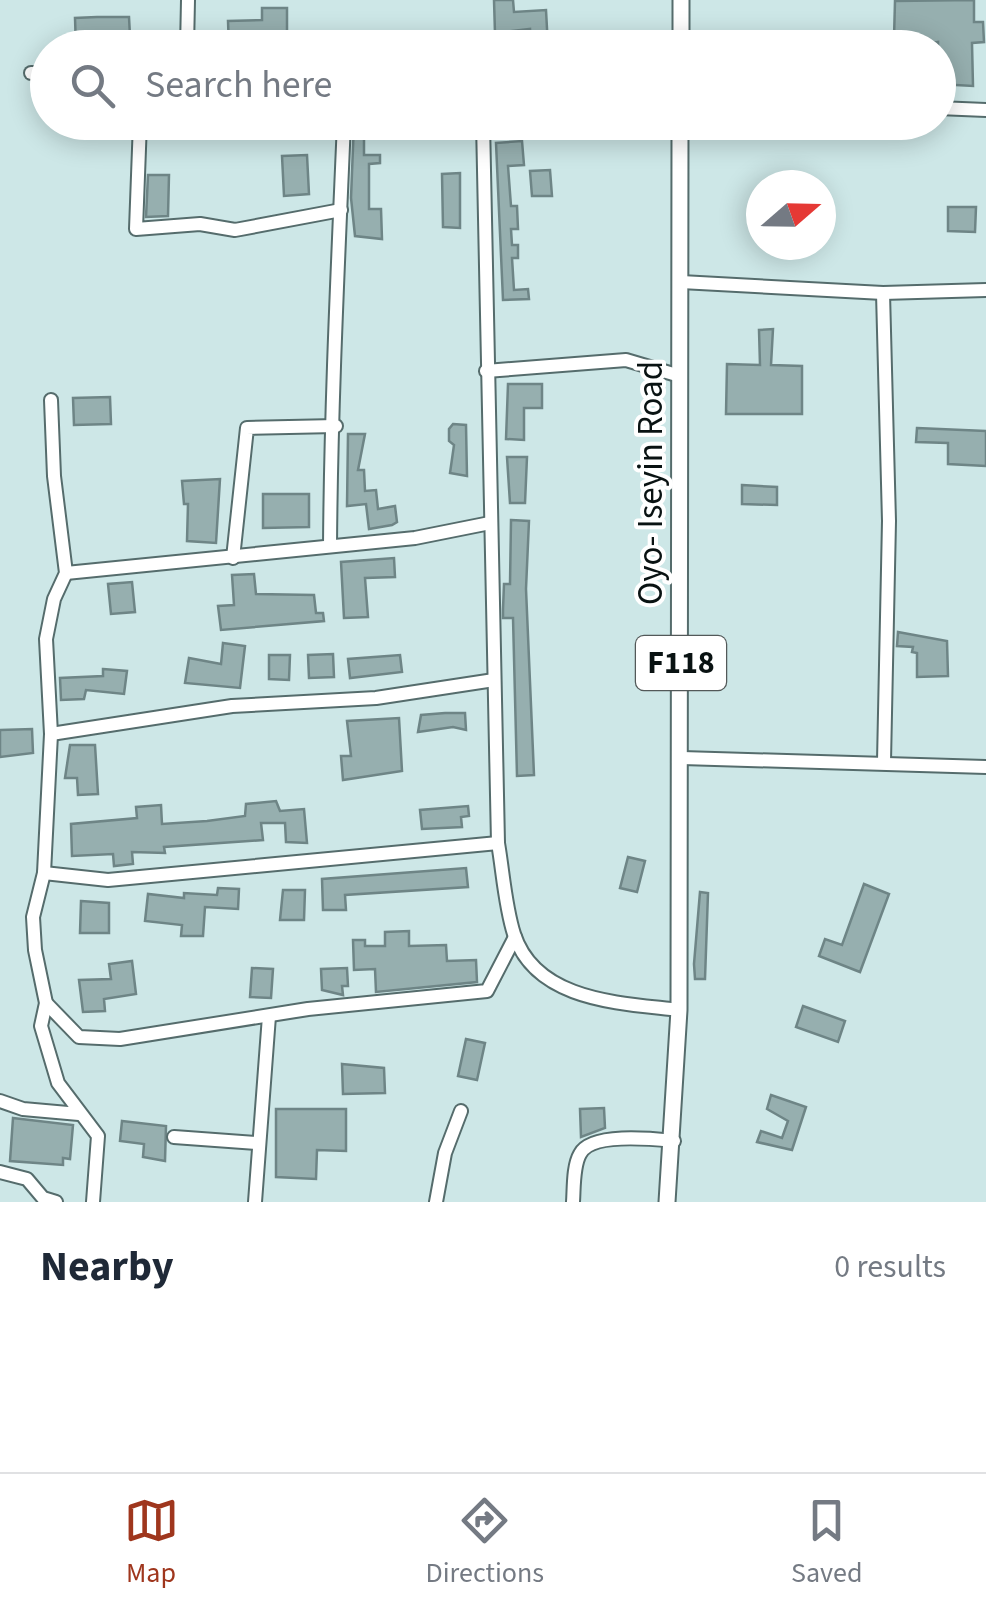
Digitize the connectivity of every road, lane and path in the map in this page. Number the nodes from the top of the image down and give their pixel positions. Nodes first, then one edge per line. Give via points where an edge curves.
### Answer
1 (188, 0) edge
2 (681, 0) edge
3 (187, 30) edge
4 (680, 30) edge
5 (956, 109) edge
6 (986, 110) edge
7 (139, 140) edge
8 (343, 140) edge
9 (482, 140) edge
10 (680, 140) edge
11 (340, 210) junction
12 (681, 282) junction
13 (986, 290) edge
14 (883, 293) junction
15 (486, 371) junction
16 (680, 376) junction
17 (51, 400) dead end
18 (336, 426) junction
19 (490, 523) junction
20 (330, 546) junction
21 (234, 558) junction
22 (66, 574) junction
23 (494, 680) junction
24 (51, 734) junction
25 (682, 758) junction
26 (884, 761) junction
27 (986, 768) edge
28 (498, 843) junction
29 (44, 873) junction
30 (515, 937) junction
31 (46, 1003) junction
32 (679, 1010) junction
33 (269, 1016) junction
34 (0, 1101) edge
35 (461, 1111) dead end
36 (79, 1114) junction
37 (174, 1137) dead end
38 (674, 1141) junction
39 (257, 1143) junction
40 (0, 1172) edge
41 (56, 1202) edge
42 (94, 1202) edge
43 (255, 1202) edge
44 (436, 1202) edge
45 (573, 1202) edge
46 (667, 1202) edge

1 - 3 street
2 - 4 main road
5 - 6 street
7 - 11 street via 136,229 200,224 235,230
8 - 11 street
9 - 15 street
10 - 12 main road, Oyo- Iseyin Road / F118
11 - 18 street
12 - 14 street
12 - 16 main road, Oyo- Iseyin Road / F118
13 - 14 street
14 - 26 street via 889,520
15 - 16 street via 626,360
15 - 19 street
16 - 25 main road, Oyo- Iseyin Road / F118
17 - 22 street
18 - 20 street
18 - 21 street via 247,428
19 - 20 street
19 - 23 street
20 - 21 street
21 - 22 street
22 - 24 street via 46,639
23 - 24 street via 376,698 232,706
23 - 28 street
24 - 29 street
25 - 26 street
25 - 32 main road, Oyo- Iseyin Road / F118
26 - 27 street
28 - 29 street via 108,880
28 - 30 street
29 - 31 street via 33,917
30 - 32 street via 538,969 580,996
30 - 33 street via 487,991
31 - 33 street via 79,1037 120,1039
31 - 36 street via 41,1026 58,1082
32 - 38 main road, Oyo- Iseyin Road / F118
33 - 39 street
34 - 36 street
35 - 44 street
36 - 42 street via 100,1145
37 - 39 street
38 - 45 street via 634,1138 585,1147
38 - 46 main road, Oyo- Iseyin Road / F118
39 - 43 street
40 - 41 street via 27,1179

